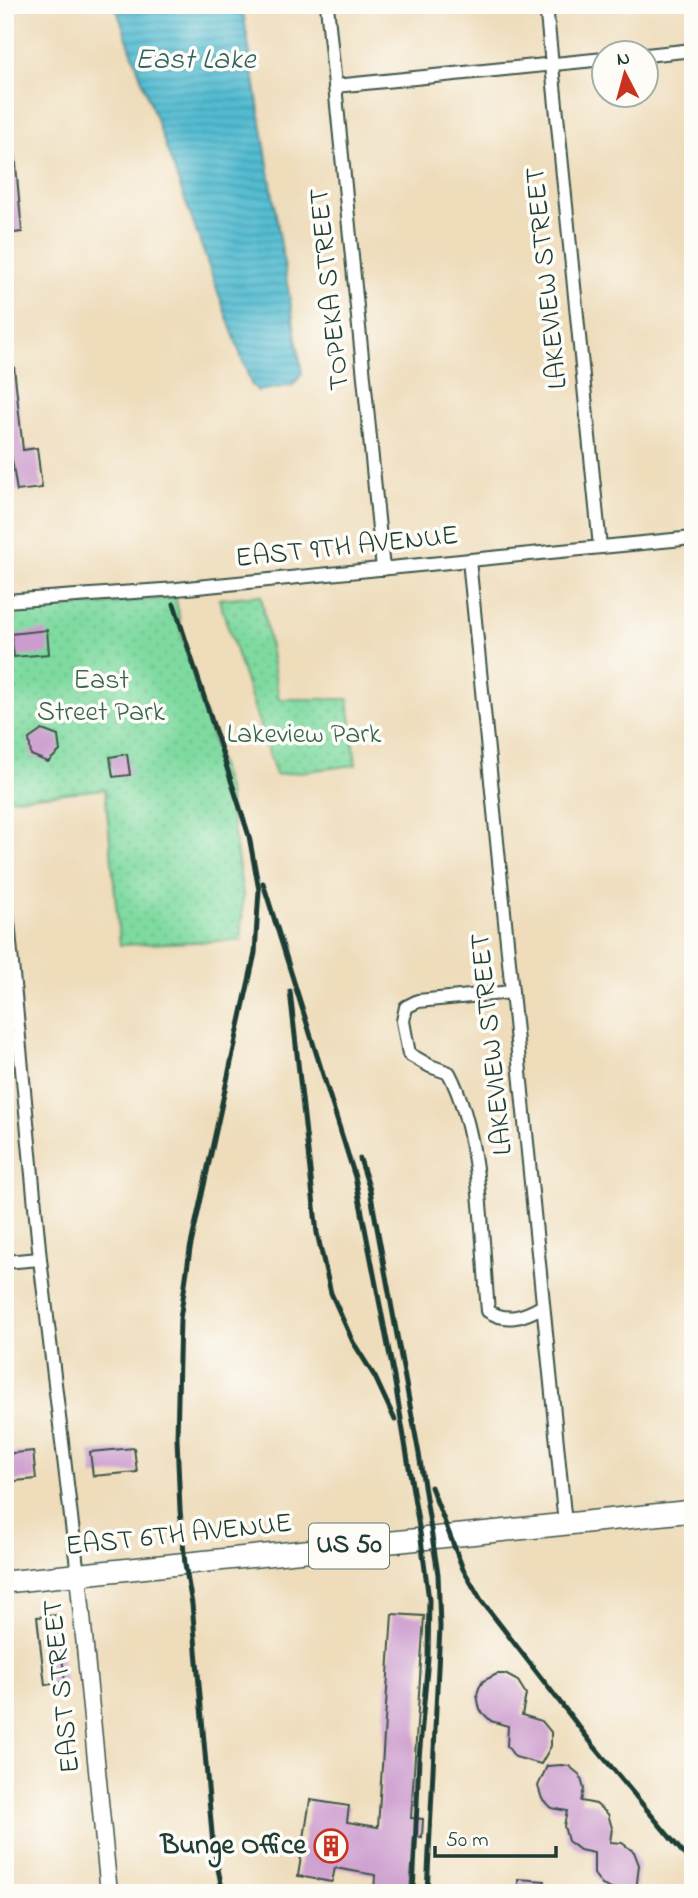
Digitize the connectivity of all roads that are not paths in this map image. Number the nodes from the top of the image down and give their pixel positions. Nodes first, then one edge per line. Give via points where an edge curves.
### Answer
1 (327, 5) edge
2 (546, 5) edge
3 (693, 50) edge
4 (660, 54) edge
5 (590, 60) edge
6 (552, 64) junction
7 (335, 86) junction
8 (693, 538) edge
9 (600, 547) junction
10 (469, 560) junction
11 (383, 569) junction
12 (5, 601) edge
13 (5, 890) edge
14 (8, 943) edge
15 (512, 992) junction
16 (40, 1259) junction
17 (5, 1262) edge
18 (543, 1306) junction
19 (693, 1511) edge
20 (565, 1524) junction
21 (78, 1575) junction
22 (5, 1582) edge
23 (109, 1893) edge

1 - 7 street, TOPEKA STREET
2 - 6 street, LAKEVIEW STREET
3 - 4 street
5 - 6 street
6 - 7 street
6 - 9 street, LAKEVIEW STREET
7 - 11 street, TOPEKA STREET
8 - 9 street, EAST 9TH AVENUE
9 - 10 street, EAST 9TH AVENUE
10 - 11 street, EAST 9TH AVENUE
10 - 15 street, LAKEVIEW STREET
11 - 12 street, EAST 9TH AVENUE
13 - 14 street, EAST STREET
14 - 16 street, EAST STREET
15 - 18 street, LAKEVIEW STREET
15 - 18 street via 418,1001 406,1007 403,1021 409,1054 449,1073 457,1088 474,1149 488,1311 500,1319 513,1318
16 - 17 street
16 - 21 street, EAST STREET
18 - 20 street, LAKEVIEW STREET
19 - 20 main road, EAST 6TH AVENUE / US 50
20 - 21 main road, EAST 6TH AVENUE / US 50
21 - 22 main road, EAST 6TH AVENUE / US 50
21 - 23 street, EAST STREET

